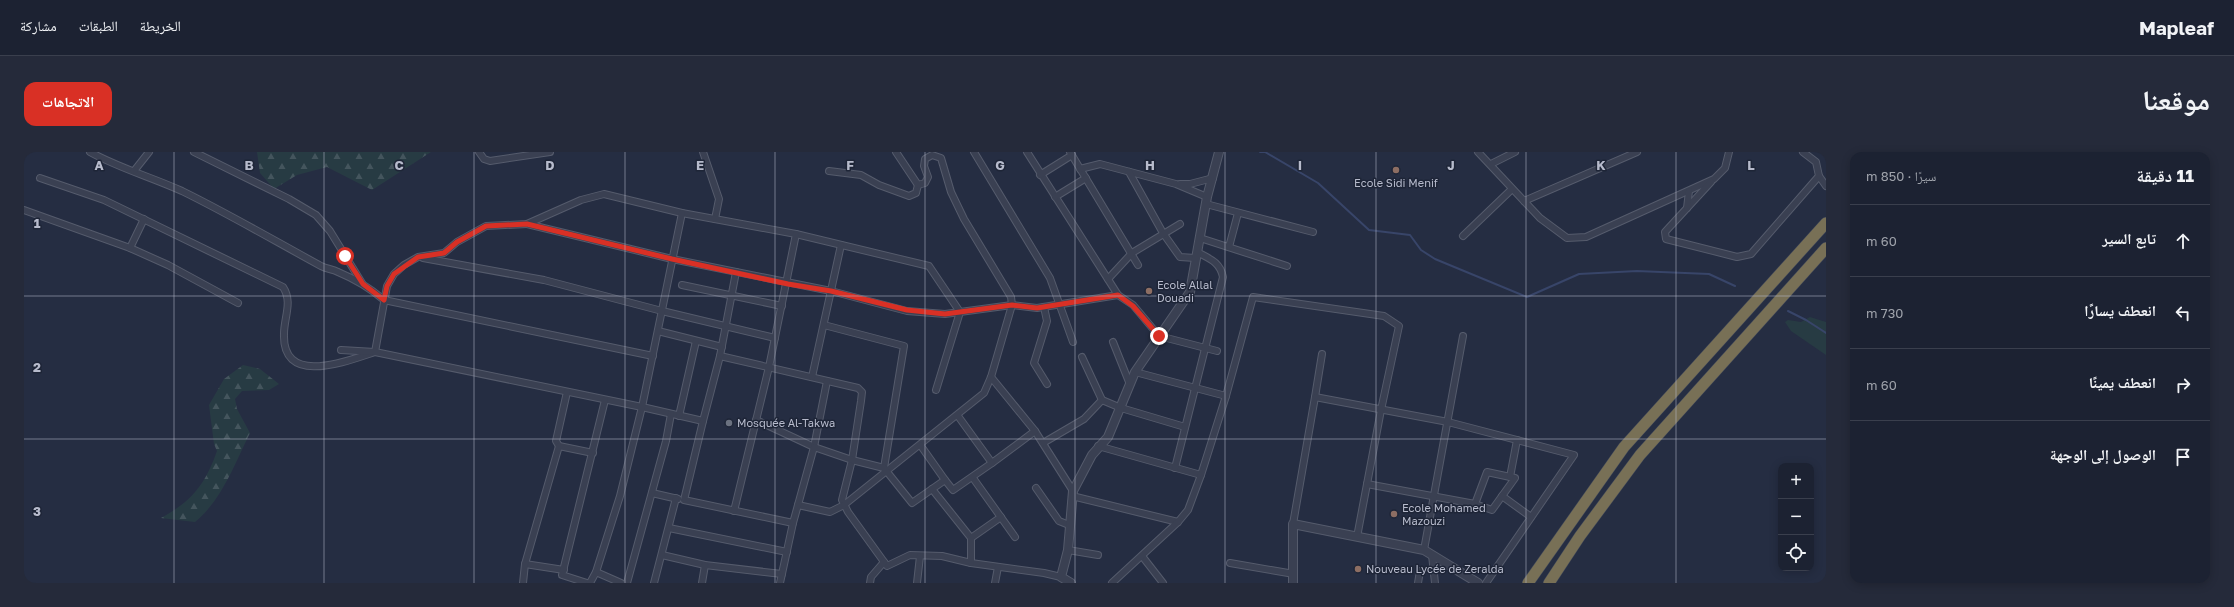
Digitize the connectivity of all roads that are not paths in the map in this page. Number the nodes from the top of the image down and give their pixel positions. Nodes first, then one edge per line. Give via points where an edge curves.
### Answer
1 (90, 152) edge
2 (149, 152) edge
3 (194, 152) edge
4 (479, 152) edge
5 (550, 152) edge
6 (703, 152) edge
7 (896, 152) edge
8 (974, 152) edge
9 (1027, 152) edge
10 (1219, 152) edge
11 (1478, 152) edge
12 (1515, 152) edge
13 (1637, 152) edge
14 (1729, 152) edge
15 (1803, 152) edge
16 (936, 154) edge
17 (1071, 154) edge
18 (1491, 164) junction
19 (1080, 169) junction
20 (134, 171) junction
21 (829, 171) dead end
22 (1129, 172) junction
23 (1040, 175) junction
24 (1819, 176) junction
25 (40, 178) dead end
26 (1086, 178) junction
27 (1213, 178) junction
28 (1714, 180) junction
29 (1176, 184) junction
30 (918, 185) junction
31 (1826, 186) edge
32 (1512, 189) junction
33 (1689, 191) junction
34 (1055, 197) junction
35 (1206, 200) junction
36 (1524, 201) junction
37 (1687, 208) junction
38 (24, 210) edge
39 (682, 212) junction
40 (1238, 212) junction
41 (144, 219) junction
42 (716, 219) junction
43 (1826, 223) edge
44 (527, 224) junction
45 (1180, 224) dead end
46 (1313, 232) dead end
47 (1163, 233) junction
48 (796, 234) junction
49 (1463, 236) dead end
50 (1200, 238) junction
51 (841, 245) junction
52 (1229, 247) junction
53 (130, 248) junction
54 (1826, 248) edge
55 (1132, 253) junction
56 (1196, 255) junction
57 (418, 257) junction
58 (672, 259) junction
59 (1138, 265) dead end
60 (1287, 266) dead end
61 (736, 272) junction
62 (1108, 279) junction
63 (363, 284) junction
64 (682, 284) dead end
65 (788, 284) junction
66 (831, 291) junction
67 (1118, 295) junction
68 (731, 297) junction
69 (384, 300) junction
70 (238, 303) dead end
71 (1012, 305) junction
72 (1061, 305) junction
73 (782, 306) junction
74 (1044, 307) junction
75 (662, 311) junction
76 (960, 312) junction
77 (824, 325) junction
78 (725, 327) junction
79 (658, 331) junction
80 (1159, 336) junction
81 (1463, 336) dead end
82 (775, 338) junction
83 (696, 341) junction
84 (1073, 342) dead end
85 (1113, 342) dead end
86 (722, 347) junction
87 (1205, 348) junction
88 (341, 350) dead end
89 (1217, 351) dead end
90 (375, 352) junction
91 (1322, 354) dead end
92 (653, 356) junction
93 (720, 356) junction
94 (1082, 357) dead end
95 (769, 367) junction
96 (1135, 372) junction
97 (812, 377) junction
98 (991, 378) junction
99 (827, 380) junction
100 (1129, 382) junction
101 (1047, 384) dead end
102 (1195, 389) junction
103 (936, 390) dead end
104 (566, 392) junction
105 (1226, 396) junction
106 (1315, 397) junction
107 (605, 400) junction
108 (1102, 400) junction
109 (642, 407) junction
110 (1121, 408) junction
111 (1381, 410) junction
112 (671, 414) junction
113 (679, 416) junction
114 (958, 416) junction
115 (756, 420) junction
116 (703, 421) junction
117 (1448, 422) junction
118 (1185, 427) junction
119 (1035, 431) junction
120 (1517, 440) junction
121 (1043, 443) junction
122 (558, 446) junction
123 (921, 446) junction
124 (1098, 446) junction
125 (814, 447) junction
126 (593, 453) junction
127 (852, 460) junction
128 (992, 463) junction
129 (1175, 468) junction
130 (886, 470) junction
131 (1201, 475) junction
132 (1510, 477) junction
133 (973, 478) junction
134 (945, 480) junction
135 (1367, 484) junction
136 (1036, 488) dead end
137 (932, 489) junction
138 (652, 493) junction
139 (1072, 494) junction
140 (1502, 496) junction
141 (1434, 497) junction
142 (676, 498) junction
143 (684, 500) junction
144 (1475, 504) junction
145 (798, 505) junction
146 (844, 505) junction
147 (734, 511) junction
148 (1001, 517) junction
149 (1531, 518) junction
150 (1178, 522) junction
151 (793, 523) junction
152 (1293, 524) junction
153 (1069, 525) junction
154 (669, 528) junction
155 (1015, 537) dead end
156 (1357, 537) junction
157 (971, 538) junction
158 (1068, 550) junction
159 (1424, 550) junction
160 (787, 552) junction
161 (662, 555) junction
162 (1098, 555) dead end
163 (1432, 555) junction
164 (920, 556) junction
165 (1142, 556) junction
166 (884, 562) junction
167 (971, 563) junction
168 (1230, 563) dead end
169 (525, 564) junction
170 (705, 565) junction
171 (998, 566) junction
172 (564, 570) junction
173 (1538, 570) junction
174 (1420, 571) dead end
175 (596, 572) junction
176 (782, 574) junction
177 (1061, 577) junction
178 (1293, 579) edge
179 (523, 583) edge
180 (587, 583) edge
181 (590, 583) edge
182 (621, 583) edge
183 (627, 583) edge
184 (654, 583) edge
185 (702, 583) edge
186 (780, 583) edge
187 (870, 583) edge
188 (917, 583) edge
189 (995, 583) edge
190 (1071, 583) edge
191 (1112, 583) edge
192 (1163, 583) edge
193 (1418, 583) edge
194 (1435, 583) edge
195 (1478, 583) edge
196 (1486, 583) edge
197 (1522, 583) edge
198 (1528, 583) edge
199 (1549, 583) edge

1 - 20 street
2 - 20 street
3 - 63 street via 316,215 330,231
4 - 5 street via 484,159 490,160
6 - 42 street via 719,198
7 - 30 street
8 - 72 street via 1050,278
9 - 23 street
10 - 27 street
11 - 18 street
12 - 18 street
13 - 36 street
14 - 28 street via 1725,168
15 - 24 street via 1816,162
16 - 30 street via 925,159 924,166 928,178 925,183
16 - 71 street via 942,161 950,192 1011,297
17 - 19 street
17 - 23 street
18 - 32 street
19 - 22 street via 1100,164
19 - 26 street
20 - 63 street via 182,191 324,267
21 - 30 street via 860,175 910,196 916,193
22 - 29 street
22 - 47 street
23 - 34 street
24 - 31 street
24 - 37 street via 1751,254 1737,257 1666,238 1665,232
25 - 41 street via 104,200
26 - 34 street
26 - 55 street
27 - 29 street via 1190,184
27 - 35 street
28 - 33 street
28 - 37 street
29 - 35 street
32 - 36 street
32 - 49 street
33 - 36 street via 1586,238 1567,238 1540,218
33 - 37 street
34 - 62 street
35 - 40 street
35 - 50 street
38 - 53 street
39 - 42 street
39 - 44 street via 604,194 581,200
39 - 58 street
40 - 46 street
40 - 52 street
41 - 53 street
41 - 90 street via 283,287 289,297 284,336 288,355 298,364 322,367
42 - 48 street
43 - 173 highway via 1624,447
44 - 57 street via 486,226 457,242 444,253
44 - 58 street
45 - 47 street
47 - 55 street
47 - 56 street via 1180,257
48 - 51 street
48 - 65 street
50 - 52 street
50 - 56 street
51 - 66 street
51 - 76 street via 929,266
52 - 60 street
53 - 70 street via 168,265
54 - 199 highway via 1640,455
55 - 59 street
55 - 62 street
56 - 80 street via 1190,292
56 - 87 street via 1216,262 1223,277
57 - 69 street via 394,274 387,286
57 - 75 street via 544,280
58 - 61 street
58 - 75 street
61 - 65 street
61 - 68 street
62 - 67 street
63 - 69 street
64 - 68 street
65 - 66 street
65 - 73 street
66 - 76 street via 907,310 945,314
66 - 77 street
67 - 72 street
67 - 80 street via 1133,306
68 - 73 street
68 - 78 street
69 - 90 street
69 - 92 street
71 - 74 street
71 - 76 street
71 - 98 street
72 - 74 street
72 - 84 street
73 - 82 street
74 - 101 street via 1047,321 1034,363
75 - 78 street
75 - 79 street
76 - 103 street
77 - 97 street
77 - 130 street via 904,346
78 - 82 street
78 - 86 street
79 - 83 street
79 - 92 street
80 - 87 street
80 - 96 street
81 - 117 street
82 - 95 street
83 - 86 street
83 - 113 street
85 - 100 street
86 - 93 street
87 - 89 street
87 - 102 street
88 - 90 street
90 - 104 street
91 - 106 street
92 - 109 street
93 - 95 street
93 - 116 street
94 - 108 street
95 - 97 street
95 - 115 street
96 - 100 street
96 - 102 street
97 - 99 street
98 - 114 street via 984,393
98 - 119 street
99 - 125 street
99 - 127 street via 858,388 862,392
100 - 110 street
102 - 105 street
102 - 118 street
104 - 107 street
104 - 122 street via 556,441
105 - 111 street via 1253,297 1384,316 1399,326
105 - 131 street
106 - 111 street
106 - 152 street
107 - 109 street
107 - 126 street
108 - 110 street
108 - 121 street via 1084,419
109 - 112 street
109 - 175 street via 620,496
110 - 118 street
110 - 124 street via 1108,437
111 - 117 street
111 - 135 street
112 - 113 street
112 - 138 street
113 - 116 street
114 - 123 street
114 - 128 street
115 - 125 street
115 - 147 street
116 - 143 street
117 - 120 street
117 - 141 street
118 - 129 street
119 - 121 street
119 - 128 street
120 - 132 street
120 - 149 street via 1574,455
121 - 139 street
122 - 126 street
122 - 169 street
123 - 130 street
123 - 134 street
124 - 129 street
124 - 139 street
125 - 127 street
125 - 145 street
126 - 172 street
127 - 130 street
127 - 146 street via 842,500
128 - 133 street
129 - 131 street
130 - 137 street via 912,503
130 - 146 street
131 - 150 street via 1188,510
132 - 140 street via 1515,478
132 - 144 street via 1487,472
133 - 134 street via 953,490
133 - 148 street
134 - 137 street
135 - 141 street
135 - 156 street
136 - 153 street via 1059,521
137 - 157 street
138 - 142 street
138 - 183 street
139 - 150 street
139 - 153 street
140 - 144 street via 1492,510
140 - 149 street
141 - 144 street
141 - 159 street
142 - 143 street
142 - 154 street
143 - 147 street
145 - 146 street via 830,512
145 - 151 street
146 - 166 street
147 - 151 street
148 - 155 street
148 - 157 street
149 - 196 street
150 - 165 street
151 - 160 street
152 - 156 street
152 - 178 street
153 - 158 street
154 - 160 street
154 - 161 street
156 - 159 street
157 - 167 street
158 - 162 street
158 - 177 street
159 - 163 street
160 - 176 street
161 - 170 street
161 - 184 street
163 - 194 street
163 - 195 street
164 - 166 street via 910,555 886,566
164 - 167 street via 942,556
164 - 188 street
165 - 191 street
165 - 192 street
166 - 187 street via 871,577
167 - 171 street
168 - 178 street
169 - 172 street
169 - 179 street
170 - 176 street
170 - 185 street
171 - 177 street
171 - 189 street
172 - 180 street via 562,575
173 - 197 highway
173 - 198 highway
174 - 193 street
175 - 181 street
175 - 182 street
176 - 186 street
177 - 190 street

